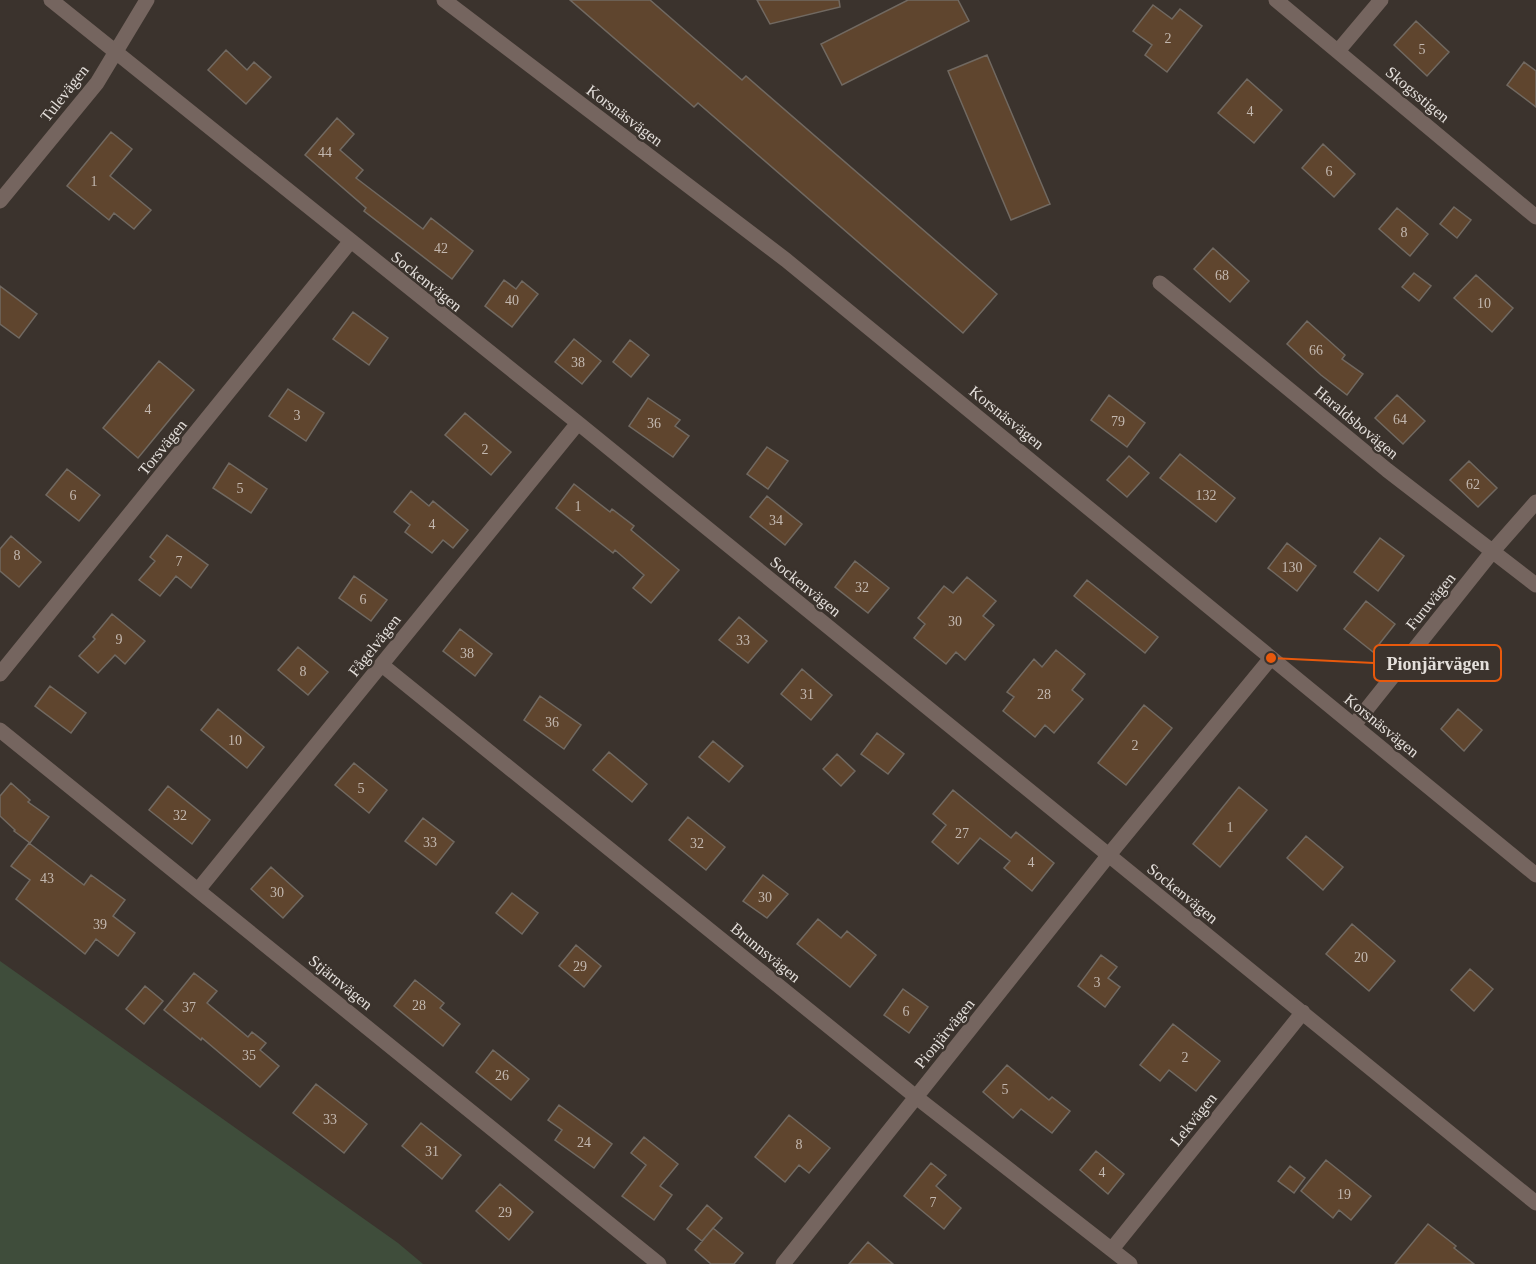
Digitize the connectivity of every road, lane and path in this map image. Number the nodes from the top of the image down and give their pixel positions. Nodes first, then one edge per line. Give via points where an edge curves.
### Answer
1 (51, 0) edge
2 (147, 0) edge
3 (444, 0) edge
4 (1276, 0) edge
5 (1381, 0) edge
6 (1338, 51) junction
7 (116, 53) junction
8 (0, 201) edge
9 (1536, 217) edge
10 (350, 242) junction
11 (1160, 283) dead end
12 (578, 423) junction
13 (1536, 502) edge
14 (1492, 552) junction
15 (1536, 585) edge
16 (1271, 658) junction
17 (382, 665) junction
18 (0, 674) edge
19 (1354, 725) junction
20 (0, 729) edge
21 (1108, 856) junction
22 (1536, 875) edge
23 (198, 890) junction
24 (1303, 1012) junction
25 (916, 1097) junction
26 (1536, 1203) edge
27 (1112, 1249) junction
28 (658, 1264) edge
29 (783, 1264) edge
30 (1130, 1264) edge

1 - 7 street, Sockenvägen
2 - 7 street, Tulevägen
3 - 16 street, Korsnäsvägen via 786,260
4 - 6 street, Skogsstigen
5 - 6 street
6 - 9 street, Skogsstigen
7 - 8 street, Tulevägen via 97,83
7 - 10 street, Sockenvägen
10 - 12 street, Sockenvägen
10 - 18 street, Torsvägen
11 - 14 street, Haraldsbovägen
12 - 17 street, Fågelvägen
12 - 21 street, Sockenvägen
13 - 14 street, Furuvägen
14 - 15 street, Haraldsbovägen
14 - 19 street, Furuvägen
16 - 19 street, Korsnäsvägen
16 - 21 street, Pionjärvägen
17 - 23 street, Fågelvägen
17 - 25 street, Brunnsvägen
19 - 22 street, Korsnäsvägen
20 - 23 street, Stjärnvägen
21 - 24 street, Sockenvägen
21 - 25 street, Pionjärvägen
23 - 28 street, Stjärnvägen
24 - 26 street, Sockenvägen
24 - 27 street, Lekvägen
25 - 27 street, Brunnsvägen
25 - 29 street, Pionjärvägen
27 - 30 street, Brunnsvägen

